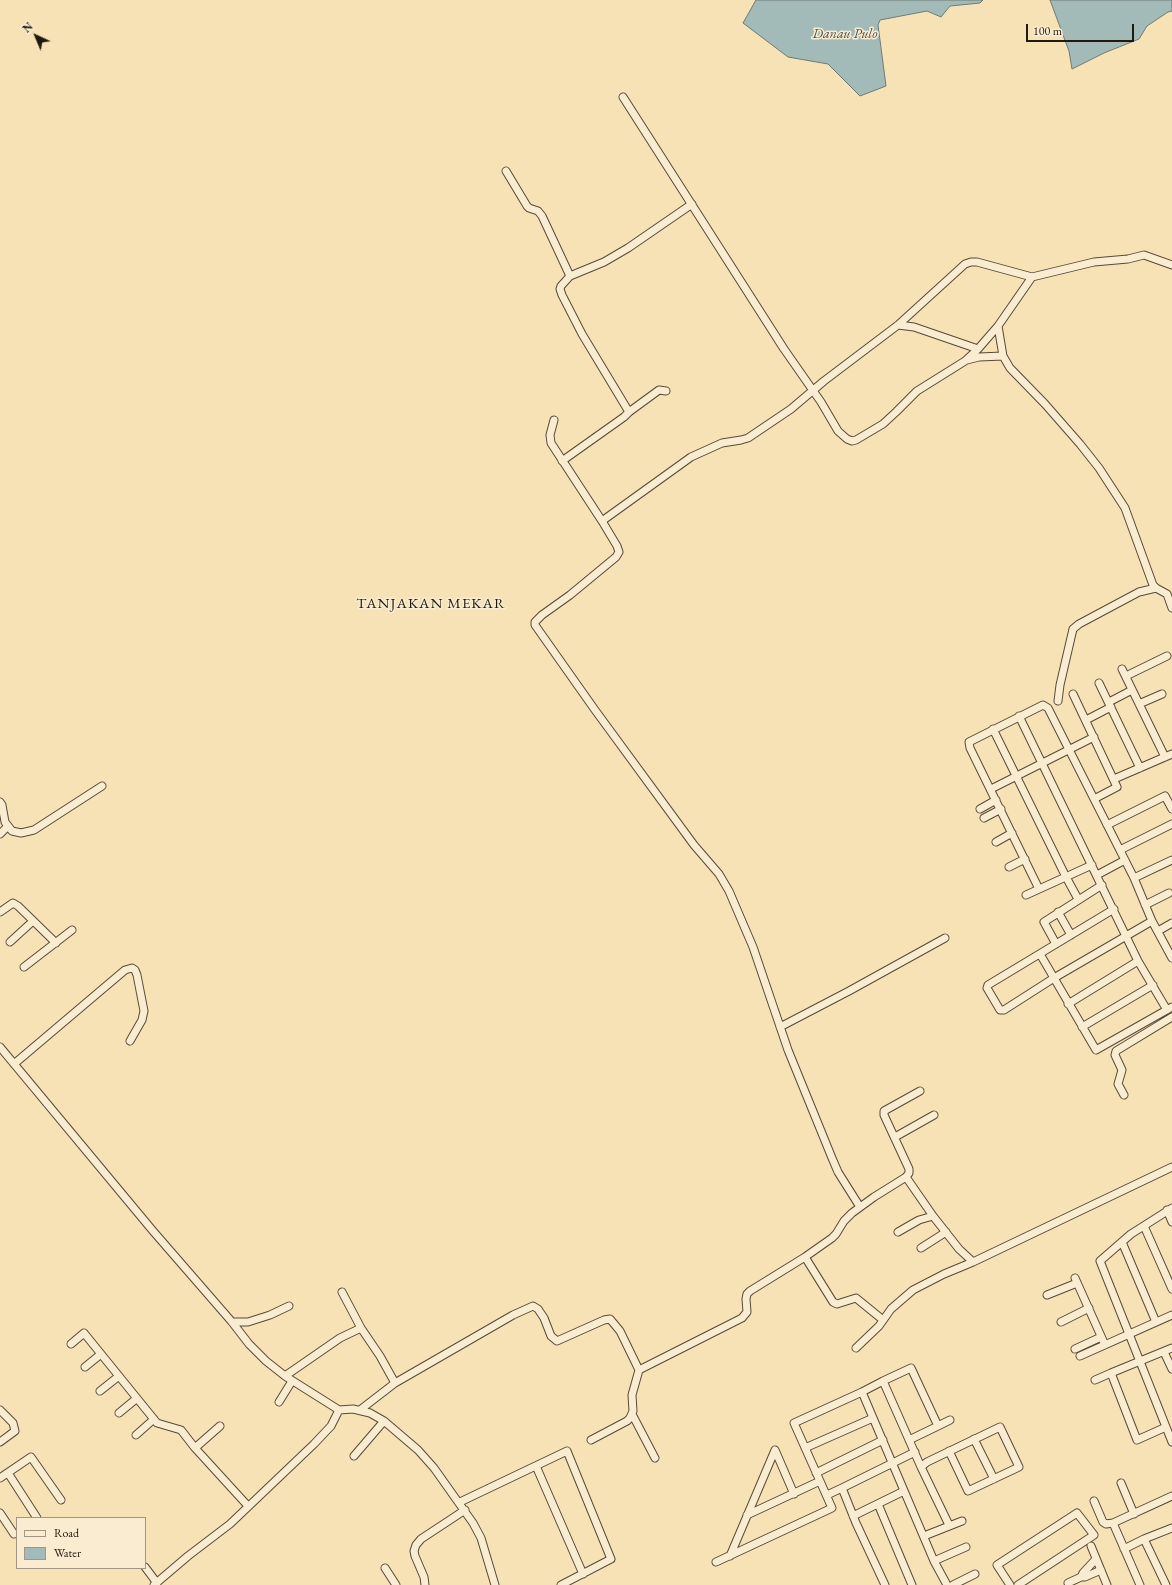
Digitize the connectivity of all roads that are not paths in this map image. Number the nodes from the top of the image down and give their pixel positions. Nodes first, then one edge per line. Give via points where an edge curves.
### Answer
1 (622, 97) dead end
2 (506, 171) dead end
3 (692, 204) junction
4 (1172, 265) edge
5 (570, 276) junction
6 (1032, 278) junction
7 (898, 325) junction
8 (998, 326) junction
9 (978, 349) junction
10 (1003, 356) junction
11 (965, 361) junction
12 (813, 390) junction
13 (666, 391) dead end
14 (629, 412) junction
15 (554, 420) dead end
16 (562, 461) junction
17 (602, 521) junction
18 (1156, 588) junction
19 (1172, 608) edge
20 (1167, 656) dead end
21 (1122, 668) dead end
22 (1126, 676) junction
23 (1099, 683) dead end
24 (1132, 690) junction
25 (1073, 694) dead end
26 (1162, 694) dead end
27 (1058, 702) dead end
28 (1110, 704) junction
29 (1139, 704) junction
30 (1019, 716) junction
31 (1086, 720) junction
32 (993, 729) junction
33 (1094, 737) junction
34 (1068, 750) junction
35 (1169, 756) edge
36 (1042, 763) junction
37 (1140, 768) junction
38 (1016, 776) junction
39 (1114, 779) junction
40 (102, 786) dead end
41 (991, 789) junction
42 (1094, 799) junction
43 (996, 800) junction
44 (0, 802) edge
45 (980, 809) dead end
46 (1000, 809) junction
47 (1172, 810) edge
48 (984, 818) dead end
49 (1172, 824) edge
50 (1107, 825) junction
51 (8, 826) junction
52 (1012, 833) junction
53 (0, 834) edge
54 (996, 842) dead end
55 (1120, 850) junction
56 (1025, 859) junction
57 (1125, 860) junction
58 (1172, 860) edge
59 (1092, 865) junction
60 (1009, 867) dead end
61 (1097, 875) junction
62 (1066, 877) junction
63 (1134, 878) junction
64 (1102, 885) junction
65 (1039, 889) junction
66 (1169, 893) dead end
67 (1026, 896) dead end
68 (1078, 899) junction
69 (1146, 905) junction
70 (1114, 909) junction
71 (0, 912) edge
72 (1058, 912) junction
73 (33, 921) junction
74 (1152, 921) junction
75 (1172, 923) edge
76 (72, 930) dead end
77 (1158, 931) junction
78 (1072, 935) junction
79 (1126, 936) junction
80 (945, 938) dead end
81 (10, 942) dead end
82 (56, 943) junction
83 (1056, 944) junction
84 (1040, 954) junction
85 (1172, 958) edge
86 (1138, 961) junction
87 (24, 966) dead end
88 (1054, 978) junction
89 (1153, 985) junction
90 (1068, 1004) junction
91 (1170, 1008) edge
92 (1172, 1017) edge
93 (780, 1027) junction
94 (1082, 1027) junction
95 (130, 1041) dead end
96 (0, 1048) edge
97 (14, 1064) junction
98 (920, 1091) dead end
99 (1124, 1095) dead end
100 (934, 1115) dead end
101 (895, 1137) junction
102 (1172, 1167) edge
103 (906, 1177) junction
104 (860, 1207) junction
105 (1169, 1209) edge
106 (933, 1216) junction
107 (1172, 1222) edge
108 (1144, 1226) junction
109 (898, 1232) dead end
110 (946, 1232) junction
111 (1122, 1242) junction
112 (921, 1248) dead end
113 (805, 1257) junction
114 (973, 1262) junction
115 (1172, 1289) edge
116 (342, 1292) dead end
117 (1047, 1295) dead end
118 (289, 1306) dead end
119 (1089, 1308) junction
120 (1172, 1315) edge
121 (883, 1320) junction
122 (232, 1322) junction
123 (1061, 1322) dead end
124 (1156, 1322) junction
125 (361, 1328) junction
126 (1130, 1334) junction
127 (1101, 1337) junction
128 (70, 1344) dead end
129 (1105, 1345) junction
130 (856, 1348) dead end
131 (1172, 1348) edge
132 (1075, 1349) dead end
133 (1164, 1352) junction
134 (101, 1354) junction
135 (1080, 1356) dead end
136 (1140, 1360) junction
137 (85, 1367) dead end
138 (1172, 1369) edge
139 (639, 1370) junction
140 (1111, 1373) junction
141 (118, 1376) junction
142 (284, 1376) junction
143 (1095, 1380) dead end
144 (292, 1381) junction
145 (883, 1381) junction
146 (395, 1383) junction
147 (100, 1391) dead end
148 (862, 1392) junction
149 (136, 1398) junction
150 (279, 1402) dead end
151 (0, 1410) edge
152 (340, 1410) junction
153 (360, 1410) junction
154 (119, 1413) dead end
155 (632, 1414) junction
156 (873, 1418) junction
157 (154, 1419) junction
158 (950, 1420) dead end
159 (384, 1421) junction
160 (220, 1426) dead end
161 (938, 1426) junction
162 (1166, 1427) junction
163 (136, 1435) dead end
164 (974, 1439) junction
165 (591, 1440) dead end
166 (883, 1440) junction
167 (909, 1440) junction
168 (0, 1442) edge
169 (1172, 1442) edge
170 (195, 1448) junction
171 (804, 1448) junction
172 (949, 1451) junction
173 (915, 1452) junction
174 (354, 1456) dead end
175 (655, 1458) dead end
176 (893, 1463) junction
177 (536, 1466) junction
178 (921, 1467) junction
179 (8, 1473) junction
180 (816, 1473) junction
181 (0, 1478) edge
182 (994, 1479) junction
183 (820, 1481) junction
184 (1121, 1483) dead end
185 (842, 1488) junction
186 (904, 1491) junction
187 (794, 1494) junction
188 (827, 1495) junction
189 (1172, 1496) edge
190 (61, 1500) dead end
191 (460, 1502) junction
192 (1094, 1502) dead end
193 (878, 1504) junction
194 (248, 1506) junction
195 (465, 1510) junction
196 (0, 1513) edge
197 (1134, 1514) junction
198 (747, 1515) junction
199 (853, 1516) junction
200 (36, 1517) edge
201 (962, 1521) dead end
202 (1113, 1523) junction
203 (949, 1525) junction
204 (1172, 1528) edge
205 (14, 1534) dead end
206 (924, 1536) junction
207 (1144, 1538) junction
208 (1091, 1546) dead end
209 (966, 1547) dead end
210 (1124, 1549) junction
211 (730, 1556) junction
212 (1096, 1559) junction
213 (934, 1561) junction
214 (716, 1562) dead end
215 (385, 1568) dead end
216 (146, 1569) edge
217 (1101, 1570) junction
218 (583, 1574) junction
219 (976, 1574) dead end
220 (1081, 1577) junction
221 (1030, 1582) edge
222 (156, 1584) edge
223 (1068, 1584) dead end
224 (396, 1585) edge
225 (425, 1585) edge
226 (495, 1585) edge
227 (561, 1585) edge
228 (885, 1585) edge
229 (912, 1585) edge
230 (947, 1585) edge
231 (953, 1585) edge
232 (1010, 1585) edge
233 (1018, 1585) edge
234 (1108, 1585) edge
235 (1140, 1585) edge
236 (1166, 1585) edge

1 - 3 street
2 - 5 street via 527,206 540,214
3 - 5 street via 628,248 604,262
3 - 12 street
4 - 6 street via 1144,255 1094,262
5 - 14 street via 561,286 562,295 582,334
6 - 7 street via 971,262 965,264
6 - 8 street
7 - 9 street via 914,327
7 - 12 street
8 - 9 street
8 - 10 street
9 - 11 street
10 - 11 street via 979,357
10 - 18 street via 1010,368 1080,444 1126,508
11 - 12 street via 917,391 883,424 852,441 838,431
12 - 17 street via 792,409 748,438 722,442 691,458
13 - 14 street via 659,390
14 - 16 street
15 - 16 street via 550,435 551,443
16 - 17 street
17 - 93 street via 617,546 618,554 570,595 542,614 535,625 694,845 719,874 753,947
18 - 19 street via 1167,594
18 - 27 street via 1139,592 1073,629
20 - 22 street
21 - 22 street
22 - 24 street
23 - 28 street
24 - 28 street
24 - 29 street
25 - 31 street
26 - 29 street
28 - 31 street
28 - 37 street
29 - 35 street
30 - 32 street
30 - 34 street via 1043,705 1047,706
30 - 36 street
31 - 33 street
32 - 38 street
32 - 41 street via 969,745
33 - 34 street
33 - 39 street
34 - 36 street
34 - 42 street
35 - 37 street
36 - 38 street
36 - 59 street
37 - 39 street
38 - 41 street
38 - 62 street
39 - 42 street via 1117,787
40 - 51 street via 34,830 12,831
41 - 43 street
42 - 50 street
43 - 45 street
43 - 46 street
44 - 51 street
46 - 48 street
46 - 52 street
47 - 50 street via 1165,796
49 - 55 street
50 - 55 street
51 - 53 street
52 - 54 street
52 - 56 street
55 - 57 street
56 - 60 street
56 - 65 street
57 - 61 street
57 - 63 street
58 - 63 street
59 - 61 street
59 - 62 street
61 - 64 street
62 - 65 street
62 - 68 street
63 - 69 street
64 - 68 street
64 - 70 street
65 - 67 street
66 - 69 street
68 - 72 street
69 - 74 street
70 - 78 street
70 - 79 street
71 - 73 street via 13,903
72 - 78 street
72 - 83 street via 1044,922
73 - 81 street
73 - 82 street
74 - 77 street
74 - 79 street
75 - 77 street
76 - 82 street
77 - 85 street
78 - 83 street
79 - 86 street
79 - 88 street
80 - 93 street
82 - 87 street
83 - 84 street
84 - 88 street
84 - 88 street via 989,984 987,988 1001,1011
86 - 89 street
86 - 90 street
88 - 90 street
89 - 91 street
89 - 94 street
90 - 94 street
91 - 94 street via 1096,1050
92 - 99 street via 1116,1051 1115,1055 1122,1070 1118,1084
93 - 104 street via 838,1172
95 - 97 street via 144,1011 137,975 132,968 120,974
96 - 97 street
97 - 122 street
98 - 101 street via 884,1111
100 - 101 street
101 - 103 street via 909,1169
102 - 114 street
103 - 104 street
103 - 106 street
104 - 113 street via 844,1221 832,1238
105 - 107 street
105 - 108 street
106 - 109 street via 919,1220
106 - 110 street
108 - 111 street
108 - 115 street
110 - 112 street
110 - 114 street
111 - 124 street
111 - 126 street via 1102,1258 1100,1264
113 - 121 street via 833,1302 837,1304 856,1298
113 - 139 street via 750,1291 746,1299 747,1312 742,1318
114 - 121 street via 913,1290 891,1309
116 - 125 street
117 - 119 street via 1076,1280
118 - 122 street via 248,1322
119 - 123 street
119 - 127 street
120 - 124 street
121 - 130 street
122 - 142 street via 249,1344
124 - 126 street
125 - 142 street via 340,1338
125 - 146 street
126 - 129 street
126 - 136 street
127 - 129 street
127 - 132 street
128 - 134 street via 84,1333
129 - 135 street
131 - 133 street
133 - 136 street
133 - 138 street
134 - 137 street
134 - 141 street
136 - 140 street
136 - 162 street
139 - 146 street via 620,1331 610,1319 557,1341 551,1336 538,1309 533,1306
139 - 155 street via 632,1395
140 - 143 street
140 - 162 street via 1138,1440
141 - 147 street
141 - 149 street
142 - 144 street
144 - 150 street
144 - 152 street
145 - 148 street
145 - 161 street via 911,1368
145 - 167 street
146 - 153 street
148 - 156 street
148 - 171 street via 794,1423
149 - 154 street
149 - 157 street
151 - 168 street via 13,1423 15,1431
152 - 153 street
152 - 194 street via 331,1426 314,1444
153 - 159 street
155 - 165 street via 627,1421
155 - 175 street
156 - 166 street
156 - 171 street
157 - 163 street
157 - 170 street via 157,1423 181,1430
158 - 161 street
159 - 174 street
159 - 191 street via 418,1450
160 - 170 street
161 - 167 street
162 - 169 street
164 - 172 street
164 - 182 street
164 - 182 street via 1000,1427 1019,1467
166 - 176 street
166 - 180 street
167 - 173 street
170 - 194 street
171 - 180 street
172 - 178 street
172 - 182 street via 968,1492
173 - 176 street
173 - 178 street
176 - 185 street
176 - 186 street
177 - 191 street
177 - 218 street
177 - 218 street via 567,1451 611,1559
178 - 203 street
179 - 181 street
179 - 190 street via 31,1457
179 - 200 street
180 - 183 street
183 - 187 street
183 - 188 street
184 - 197 street
185 - 188 street
185 - 199 street
186 - 193 street
186 - 206 street
187 - 198 street
187 - 198 street via 775,1450
188 - 211 street via 832,1508
189 - 197 street
191 - 195 street
192 - 202 street via 1103,1522
193 - 199 street
193 - 229 street
194 - 222 street via 226,1528
195 - 225 street via 416,1544 415,1556
195 - 226 street via 481,1538
196 - 205 street
197 - 202 street
198 - 211 street
199 - 228 street
201 - 203 street
202 - 210 street
203 - 206 street
204 - 207 street
206 - 213 street
207 - 210 street
207 - 236 street
208 - 212 street
209 - 213 street
210 - 235 street
211 - 214 street
212 - 217 street
212 - 220 street
213 - 230 street
215 - 224 street
216 - 222 street
217 - 220 street via 1085,1578
217 - 234 street
218 - 227 street
219 - 231 street
220 - 223 street
221 - 232 street via 1094,1535 1077,1513 997,1565
221 - 233 street

